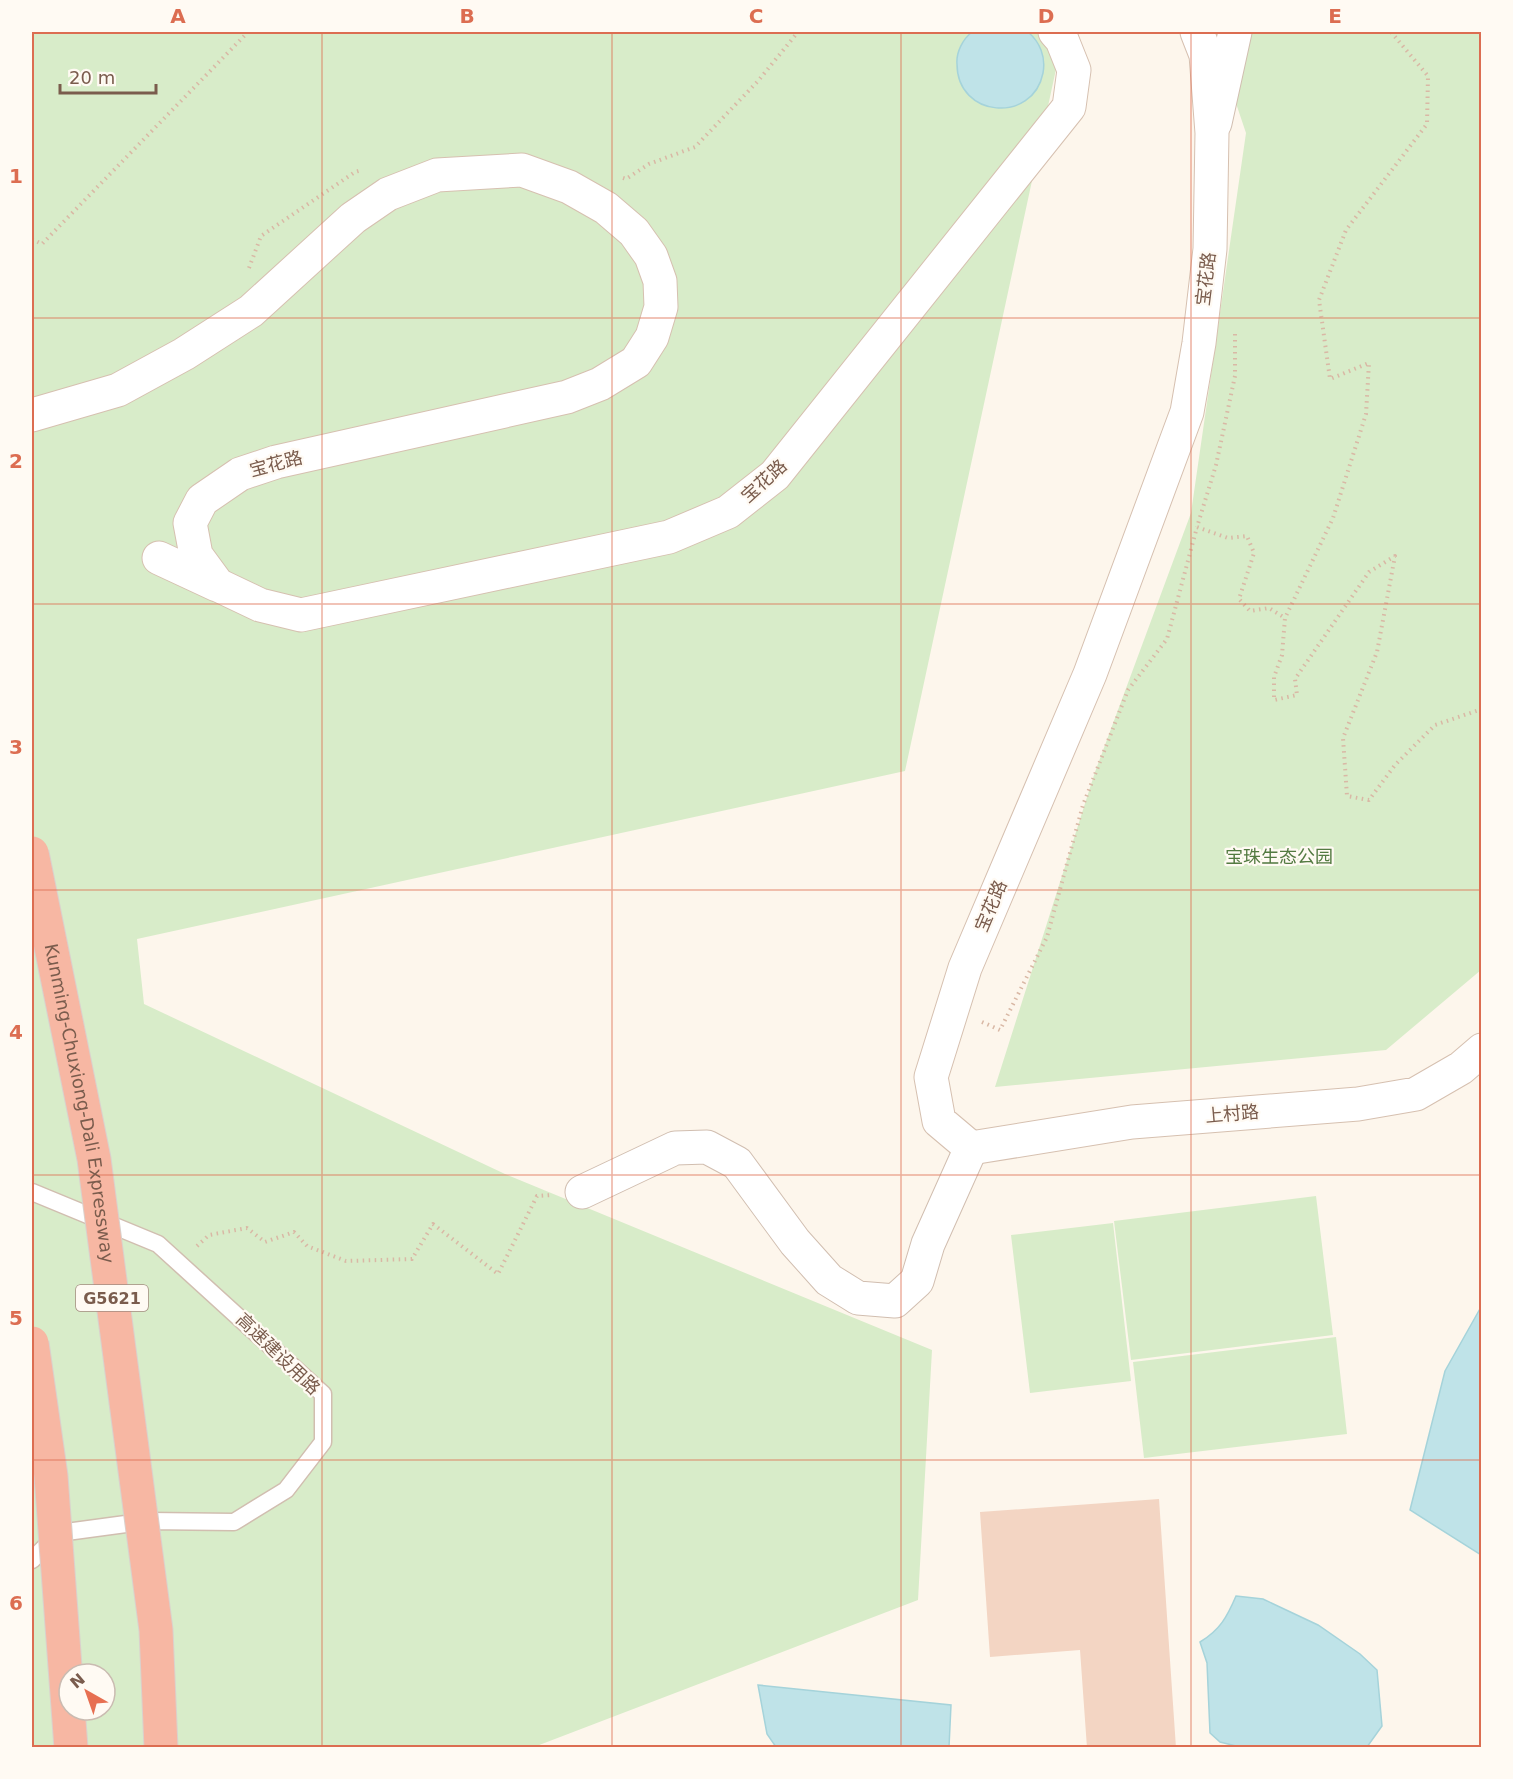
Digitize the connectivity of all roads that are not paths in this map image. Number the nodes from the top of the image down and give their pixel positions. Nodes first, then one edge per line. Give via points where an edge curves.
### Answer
1 (1055, 32) edge
2 (1197, 32) edge
3 (1235, 32) edge
4 (1212, 133) junction
5 (32, 415) edge
6 (159, 558) dead end
7 (218, 585) junction
8 (32, 853) edge
9 (1482, 1050) edge
10 (970, 1148) junction
11 (32, 1192) edge
12 (582, 1192) dead end
13 (32, 1343) edge
14 (32, 1560) edge
15 (71, 1748) edge
16 (161, 1748) edge

1 - 7 main road, 宝花路 via 1074,70 1069,107 775,475 728,512 669,537 301,615 260,605
2 - 4 main road, 宝花路 via 1206,55
3 - 4 main road
4 - 10 main road, 宝花路 via 1210,249 1187,412 1090,674 965,968 931,1077 939,1121
5 - 7 main road, 宝花路 via 117,390 184,354 251,311 353,218 388,194 437,175 522,170 569,187 606,208 634,232 651,256 660,281 662,307 652,337 636,362 600,384 567,397 276,462 240,474 202,500 190,523 196,555
6 - 7 main road
8 - 16 highway, Kunming-Chuxiong-Dali Expressway / G5621, bridge via 94,1159 156,1630
9 - 10 main road, 上村路 via 1461,1068 1416,1094 1358,1104 1132,1122
10 - 12 main road via 928,1244 917,1281 895,1301 858,1298 829,1280 795,1242 737,1163 707,1147 675,1148
11 - 14 lane, 高速建设用路 via 158,1244 323,1394 323,1442 286,1490 234,1522 148,1521 59,1533
13 - 15 highway, bridge via 51,1476

